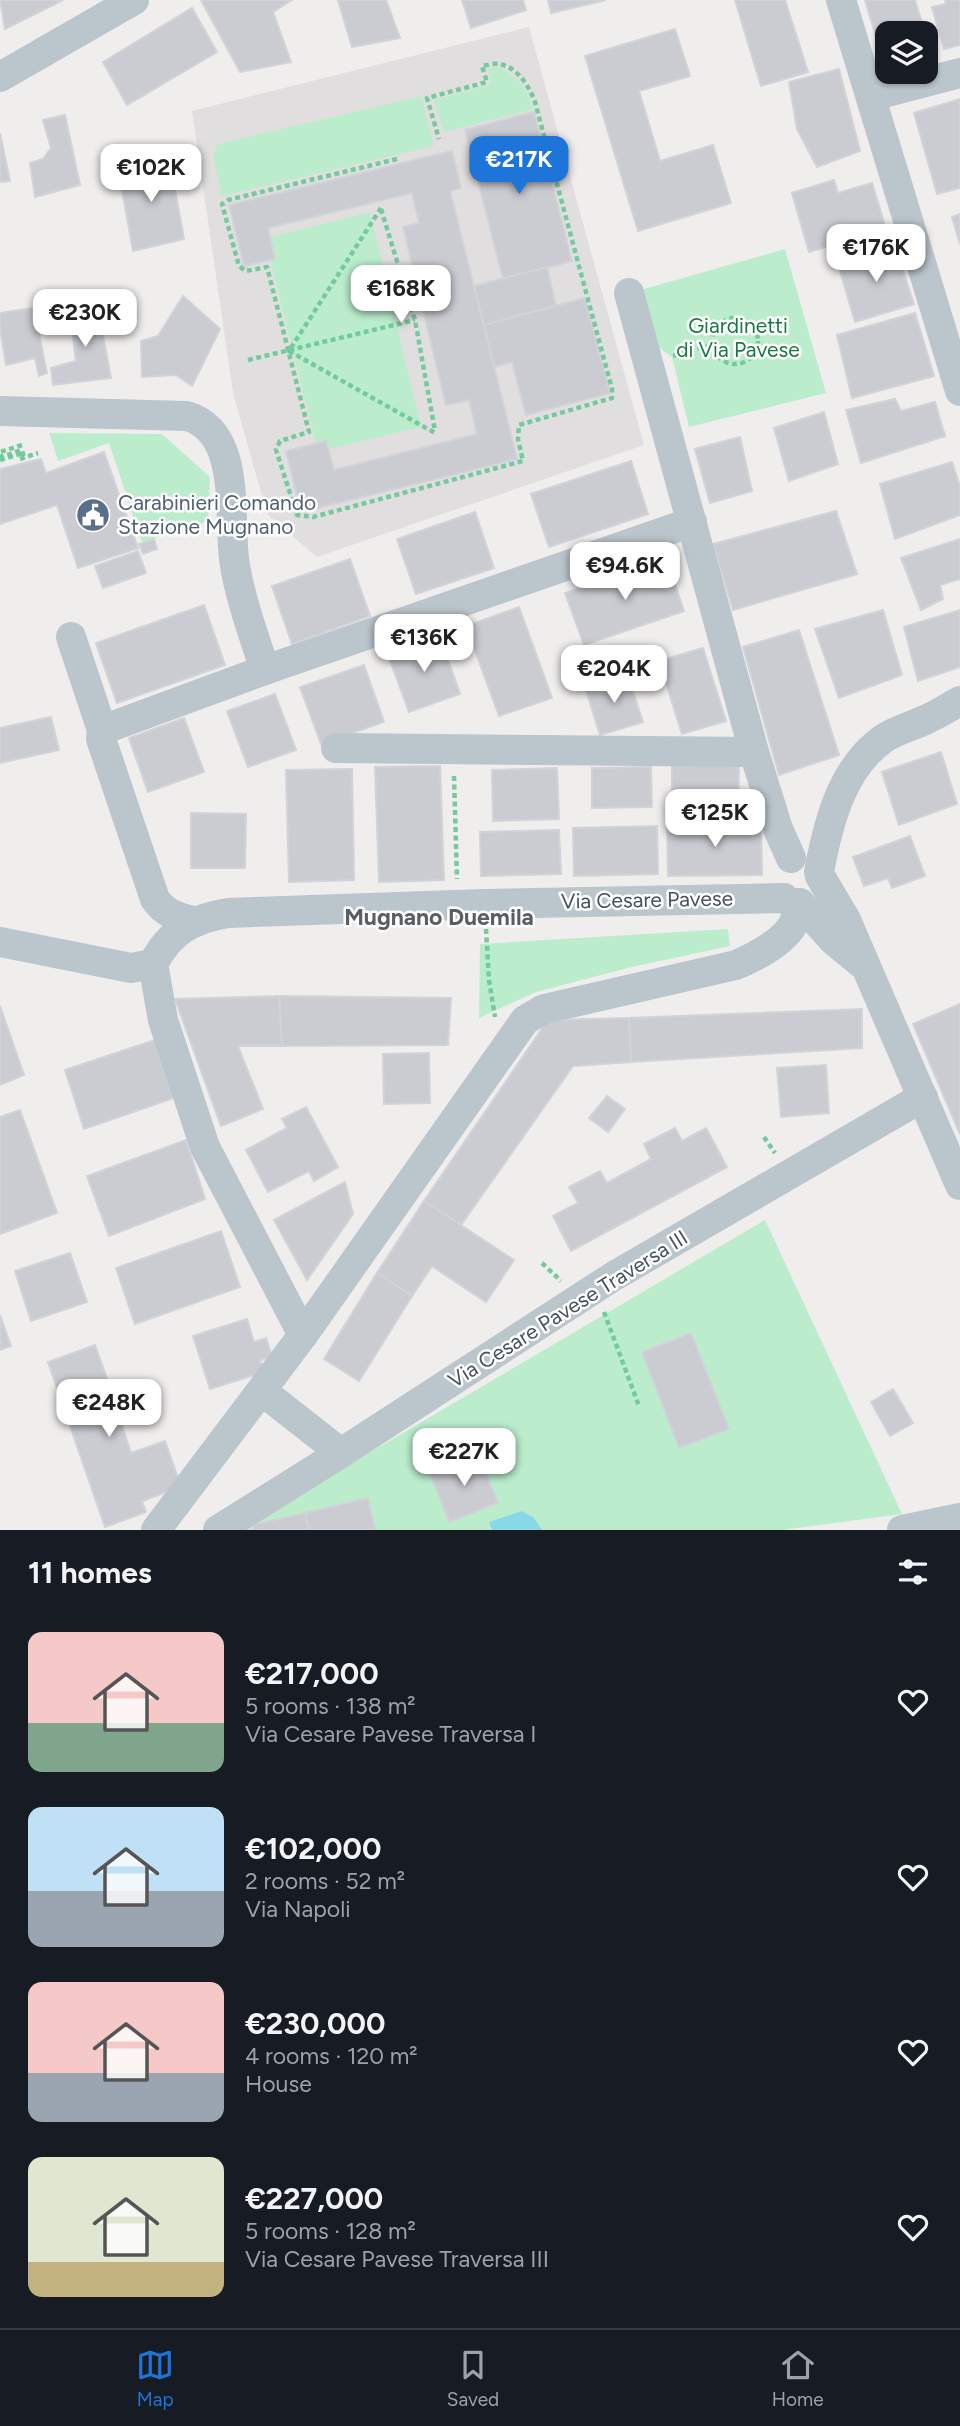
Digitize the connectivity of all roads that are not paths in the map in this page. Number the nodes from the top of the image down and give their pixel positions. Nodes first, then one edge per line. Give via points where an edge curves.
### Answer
1 (134, 0) edge
2 (841, 0) edge
3 (960, 73) edge
4 (0, 77) edge
5 (872, 96) junction
6 (629, 292) dead end
7 (960, 391) edge
8 (0, 411) edge
9 (692, 522) junction
10 (71, 637) dead end
11 (265, 670) junction
12 (960, 701) edge
13 (102, 730) junction
14 (336, 748) dead end
15 (754, 752) junction
16 (791, 858) junction
17 (819, 874) junction
18 (794, 901) junction
19 (196, 922) junction
20 (0, 942) edge
21 (153, 964) junction
22 (865, 966) junction
23 (923, 1097) junction
24 (960, 1185) edge
25 (303, 1335) junction
26 (262, 1391) junction
27 (341, 1453) junction
28 (960, 1518) edge
29 (156, 1530) edge
30 (218, 1530) edge
31 (902, 1530) edge

1 - 4 street
2 - 5 street
3 - 5 street
5 - 7 street
6 - 9 street
8 - 11 street via 201,420 227,462 234,563
9 - 11 street
9 - 15 street
10 - 13 street
11 - 13 street
12 - 17 street via 885,738 866,753 846,780 825,840
13 - 19 street via 155,899 172,915
14 - 15 street
15 - 16 street
16 - 17 street via 811,861
16 - 18 street via 779,866 775,879 779,893
17 - 18 street via 816,894 806,901
17 - 22 street via 846,920
18 - 19 street, Via Cesare Pavese via 471,904 228,913
18 - 22 street
18 - 25 street via 794,923 758,956 544,1009 524,1020
19 - 21 street, Via Cesare Pavese via 174,933
20 - 21 street via 131,968
21 - 25 street via 163,1020 205,1147
22 - 23 street
23 - 24 street
23 - 27 street, Via Cesare Pavese Traversa III via 595,1288
25 - 26 street
26 - 27 street
26 - 29 street
27 - 30 street, Via Cesare Pavese Traversa III
28 - 31 street

